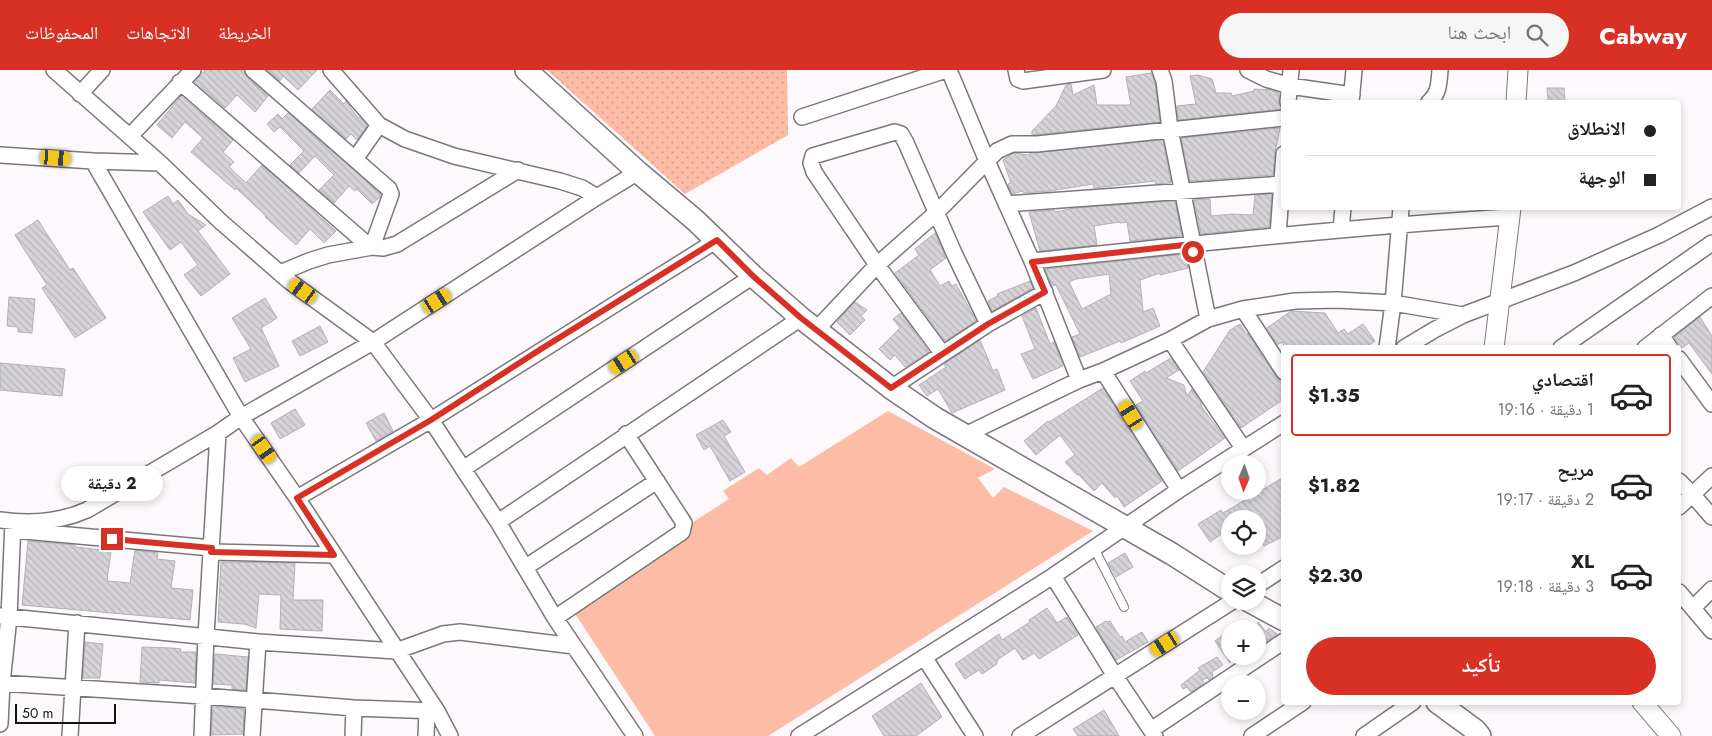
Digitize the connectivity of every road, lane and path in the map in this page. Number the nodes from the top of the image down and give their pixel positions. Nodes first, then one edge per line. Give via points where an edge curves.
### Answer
1 (54, 70) edge
2 (102, 70) edge
3 (193, 70) edge
4 (253, 70) edge
5 (331, 70) edge
6 (526, 70) edge
7 (947, 70) edge
8 (1016, 70) edge
9 (1104, 70) edge
10 (1160, 70) edge
11 (1248, 70) edge
12 (1291, 70) edge
13 (1354, 70) edge
14 (1440, 70) edge
15 (1518, 70) edge
16 (180, 82) junction
17 (73, 83) edge
18 (1290, 86) junction
19 (1352, 99) edge
20 (1288, 100) edge
21 (1432, 100) edge
22 (1516, 100) edge
23 (802, 117) dead end
24 (1281, 118) edge
25 (378, 125) junction
26 (1170, 129) junction
27 (130, 136) junction
28 (0, 155) edge
29 (355, 159) junction
30 (986, 160) junction
31 (93, 161) junction
32 (160, 163) junction
33 (518, 170) junction
34 (638, 172) junction
35 (1281, 184) edge
36 (1182, 190) junction
37 (597, 197) junction
38 (1281, 197) edge
39 (1006, 204) junction
40 (1712, 207) edge
41 (1343, 210) edge
42 (1401, 210) edge
43 (1511, 212) edge
44 (936, 213) junction
45 (1399, 224) junction
46 (1341, 229) junction
47 (1278, 235) junction
48 (717, 240) junction
49 (1712, 243) edge
50 (1193, 244) junction
51 (371, 247) junction
52 (1032, 262) junction
53 (877, 265) junction
54 (280, 273) junction
55 (753, 276) junction
56 (1045, 292) junction
57 (1712, 296) edge
58 (1501, 301) junction
59 (1393, 303) junction
60 (1243, 309) junction
61 (1463, 315) junction
62 (1208, 319) junction
63 (809, 324) junction
64 (988, 324) junction
65 (1661, 335) junction
66 (1170, 340) junction
67 (373, 342) junction
68 (1387, 345) edge
69 (1409, 345) edge
70 (1494, 345) edge
71 (1565, 345) edge
72 (1649, 345) edge
73 (1668, 345) edge
74 (942, 353) junction
75 (1681, 362) edge
76 (1281, 367) edge
77 (1103, 371) junction
78 (1079, 380) junction
79 (891, 388) junction
80 (1712, 404) edge
81 (241, 417) junction
82 (431, 420) junction
83 (1281, 425) edge
84 (218, 432) junction
85 (626, 434) junction
86 (966, 435) junction
87 (1243, 448) junction
88 (462, 469) junction
89 (1712, 476) edge
90 (656, 481) junction
91 (1681, 482) edge
92 (1179, 490) junction
93 (1692, 494) junction
94 (297, 498) junction
95 (1681, 505) edge
96 (1712, 517) edge
97 (498, 522) junction
98 (9, 524) edge
99 (1124, 528) junction
100 (1094, 548) junction
101 (212, 550) junction
102 (334, 555) junction
103 (526, 568) junction
104 (1281, 570) edge
105 (1052, 576) junction
106 (1266, 580) edge
107 (1221, 584) edge
108 (1712, 589) edge
109 (1681, 594) edge
110 (1124, 607) dead end
111 (1221, 608) edge
112 (1693, 608) junction
113 (1265, 610) edge
114 (5, 616) edge
115 (555, 618) junction
116 (1281, 618) edge
117 (78, 623) junction
118 (1712, 631) edge
119 (206, 636) junction
120 (258, 642) junction
121 (1281, 644) edge
122 (574, 646) junction
123 (396, 651) junction
124 (924, 657) junction
125 (1115, 676) junction
126 (1, 683) edge
127 (73, 687) junction
128 (203, 696) junction
129 (254, 700) junction
130 (1298, 705) edge
131 (1409, 705) edge
132 (1445, 705) edge
133 (1645, 705) edge
134 (354, 708) junction
135 (432, 711) junction
136 (0, 724) edge
137 (1153, 733) edge
138 (1474, 734) edge
139 (70, 736) edge
140 (202, 736) edge
141 (252, 736) edge
142 (353, 736) edge
143 (426, 736) edge
144 (450, 736) edge
145 (635, 736) edge
146 (799, 736) edge
147 (975, 736) edge
148 (1020, 736) edge
149 (1252, 736) edge
150 (1364, 736) edge
151 (1671, 736) edge

1 - 17 street
2 - 17 street
3 - 16 street
4 - 29 street
5 - 25 street
6 - 34 main road
7 - 23 street
7 - 30 street
8 - 9 street via 1018,79 1023,81
10 - 26 street
11 - 18 street
12 - 18 street
13 - 19 street
14 - 21 street via 1437,92
15 - 22 street
16 - 27 street
16 - 51 street
17 - 27 street
18 - 19 street
18 - 20 street
24 - 26 street
25 - 29 street
25 - 33 street via 405,139 454,156
26 - 30 street via 1012,144
26 - 36 street
27 - 32 street
28 - 31 street
29 - 51 street via 389,189 390,194
30 - 39 street
30 - 44 street
31 - 32 street
31 - 81 street
32 - 54 street
33 - 37 street via 582,188
33 - 51 street via 397,244
34 - 37 street
34 - 48 main road
35 - 36 street
36 - 39 street
36 - 50 street
37 - 67 street
38 - 47 street
39 - 52 street
40 - 58 street via 1574,273
41 - 46 street
42 - 45 street
43 - 45 street
43 - 58 street
44 - 53 street
44 - 53 street via 901,134 895,132 813,156 814,172
44 - 64 street
45 - 46 street
45 - 59 street
46 - 47 street
47 - 50 street
48 - 55 main road
48 - 82 street
49 - 71 street
50 - 52 street
50 - 62 street
51 - 54 street via 328,255
52 - 56 street
53 - 63 street
53 - 74 street
54 - 67 street
55 - 63 main road
55 - 88 street
56 - 64 street
56 - 78 street
57 - 65 street
58 - 61 street
58 - 70 street
59 - 60 street via 1296,301
59 - 61 street
59 - 68 street
60 - 62 street
60 - 76 street
61 - 69 street
62 - 66 street
63 - 79 main road
63 - 85 street
64 - 74 street
65 - 72 street
65 - 73 street
66 - 77 street
66 - 87 street
67 - 81 street
67 - 82 street
74 - 79 street
75 - 80 street
77 - 78 street
77 - 92 street
78 - 86 street
79 - 86 main road
81 - 84 street
81 - 94 street
82 - 88 street
82 - 94 street
83 - 87 street
84 - 98 street via 73,516
84 - 101 street
85 - 90 street
85 - 97 street
86 - 99 main road
87 - 92 street
88 - 97 street
89 - 93 street
90 - 103 street
90 - 115 street via 684,523 682,532
91 - 93 street
92 - 99 street
93 - 95 street
93 - 96 street
94 - 102 street
97 - 103 street
98 - 101 street
98 - 114 street
99 - 100 street
99 - 107 main road
100 - 105 street
100 - 110 lane
101 - 102 street
101 - 119 street
102 - 123 street
103 - 115 street
104 - 106 street
105 - 124 street
105 - 125 street
108 - 112 street
109 - 112 street
111 - 125 street
112 - 118 street
113 - 116 main road
114 - 117 street
114 - 126 street
115 - 122 street
117 - 119 street
117 - 127 street
119 - 120 street
119 - 128 street
120 - 123 street
120 - 129 street
121 - 137 street
122 - 123 street via 460,632 443,634
122 - 145 street
123 - 135 street
124 - 146 street
124 - 147 street
125 - 137 street
125 - 148 street
126 - 127 street
126 - 136 street
127 - 128 street
127 - 139 street
128 - 129 street
128 - 140 street
129 - 134 street
129 - 141 street
130 - 149 street
131 - 150 street
132 - 138 main road
133 - 151 street
134 - 135 street
134 - 142 street
135 - 143 street
135 - 144 street

